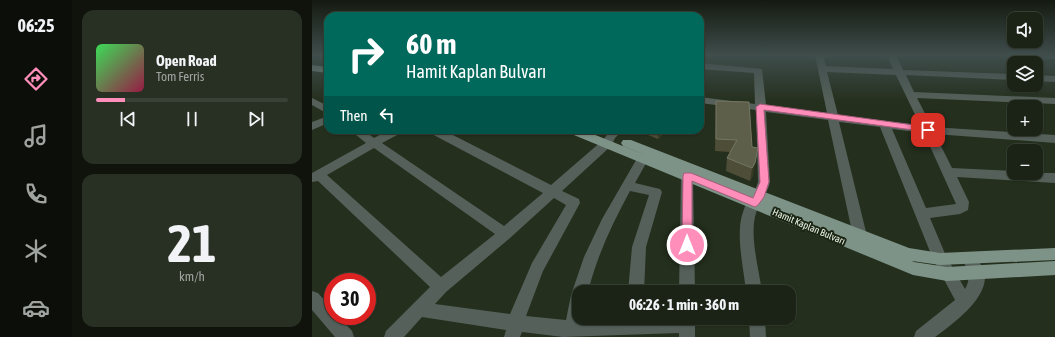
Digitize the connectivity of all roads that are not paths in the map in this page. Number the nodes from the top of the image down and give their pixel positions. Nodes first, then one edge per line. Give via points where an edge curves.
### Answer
1 (756, 71) edge
2 (822, 71) edge
3 (856, 71) edge
4 (900, 73) junction
5 (312, 74) edge
6 (324, 76) edge
7 (1007, 77) edge
8 (1043, 78) edge
9 (1055, 79) edge
10 (910, 95) junction
11 (704, 100) edge
12 (312, 101) edge
13 (1055, 101) edge
14 (760, 107) junction
15 (324, 108) edge
16 (832, 116) junction
17 (324, 121) edge
18 (884, 123) junction
19 (312, 126) edge
20 (928, 130) junction
21 (361, 134) edge
22 (390, 134) edge
23 (442, 134) edge
24 (595, 134) edge
25 (612, 137) edge
26 (1055, 139) edge
27 (374, 143) junction
28 (643, 158) junction
29 (949, 172) junction
30 (314, 176) edge
31 (687, 176) junction
32 (1055, 178) edge
33 (627, 186) junction
34 (554, 192) junction
35 (757, 199) junction
36 (922, 214) junction
37 (505, 234) junction
38 (860, 236) junction
39 (1055, 254) edge
40 (969, 258) junction
41 (940, 259) junction
42 (1055, 268) edge
43 (977, 272) junction
44 (947, 274) junction
45 (581, 285) edge
46 (637, 285) edge
47 (687, 285) edge
48 (753, 285) edge
49 (441, 287) junction
50 (312, 298) edge
51 (964, 302) junction
52 (418, 309) junction
53 (757, 325) edge
54 (634, 327) edge
55 (687, 327) edge
56 (513, 330) edge
57 (571, 333) edge
58 (346, 337) edge
59 (392, 337) edge
60 (758, 337) edge
61 (922, 337) edge

1 - 14 street via 759,71
2 - 16 street
3 - 4 street
4 - 7 street
4 - 10 street
5 - 6 main road
8 - 9 street
10 - 13 street
10 - 20 street
11 - 14 street
12 - 15 street
14 - 16 street
14 - 35 street via 764,182
16 - 18 street
16 - 38 street
17 - 19 street
18 - 20 street
18 - 36 street
20 - 26 street
20 - 29 street
21 - 27 street
22 - 27 street
23 - 34 street
24 - 25 main road, Hamit Kaplan Bulvarı
25 - 28 main road, Hamit Kaplan Bulvarı
25 - 34 street
25 - 35 main road, Hamit Kaplan Bulvarı
27 - 30 street
27 - 37 street
28 - 31 main road, Hamit Kaplan Bulvarı
28 - 33 street
29 - 32 street
29 - 36 street via 963,206 953,211
30 - 49 street
31 - 35 main road, Hamit Kaplan Bulvarı
31 - 47 street
33 - 45 street via 592,250
33 - 46 street via 656,192 643,231
34 - 37 street
34 - 56 street via 574,202 540,260
35 - 38 main road, Hamit Kaplan Bulvarı
35 - 44 main road, Hamit Kaplan Bulvarı via 899,263
35 - 48 street via 749,213 748,226
36 - 41 street
37 - 49 street
38 - 41 main road, Hamit Kaplan Bulvarı via 908,254
39 - 40 main road, Hamit Kaplan Bulvarı
40 - 41 main road, Hamit Kaplan Bulvarı
40 - 43 street
41 - 44 street
42 - 43 main road, Hamit Kaplan Bulvarı
43 - 44 main road, Hamit Kaplan Bulvarı
43 - 51 street via 975,288
44 - 51 street
49 - 52 street
50 - 58 street
51 - 61 street
52 - 56 street
52 - 59 street
53 - 60 street
54 - 55 street
54 - 57 street
56 - 57 street

